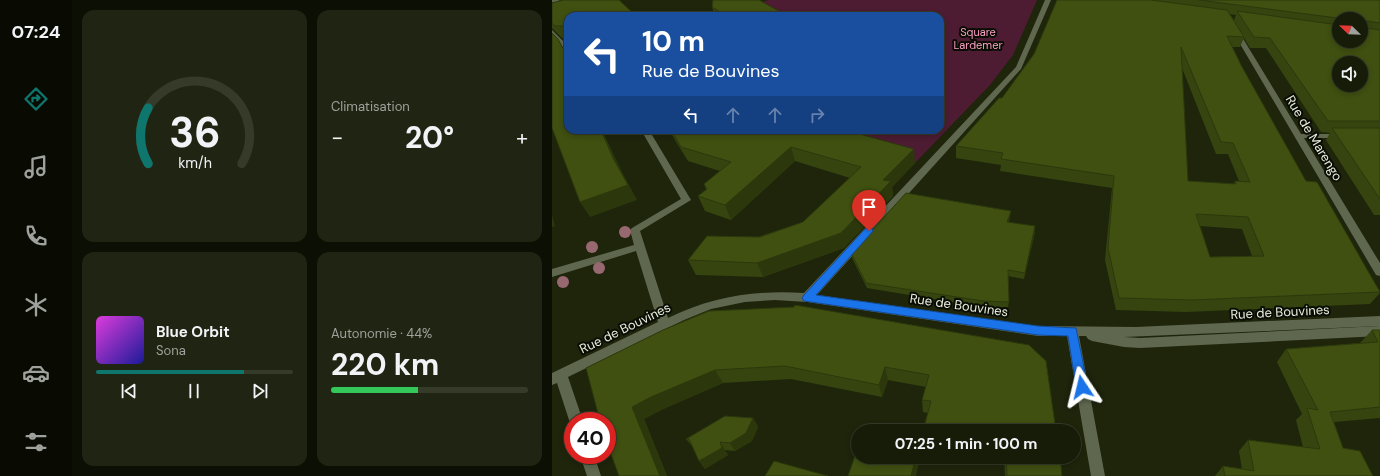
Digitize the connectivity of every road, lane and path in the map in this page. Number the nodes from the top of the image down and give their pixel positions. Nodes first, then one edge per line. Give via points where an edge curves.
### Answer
1 (552, 0) edge
2 (1048, 0) edge
3 (574, 2) edge
4 (567, 5) junction
5 (552, 9) edge
6 (1230, 22) edge
7 (552, 32) edge
8 (564, 46) edge
9 (647, 134) edge
10 (1298, 136) junction
11 (1350, 136) edge
12 (640, 246) junction
13 (1380, 272) edge
14 (552, 273) edge
15 (807, 298) junction
16 (1380, 321) edge
17 (664, 324) junction
18 (1380, 331) edge
19 (1072, 332) junction
20 (557, 376) edge
21 (572, 412) edge
22 (590, 464) edge
23 (594, 476) edge
24 (1098, 476) edge

1 - 4 street
2 - 15 street via 1019,68
3 - 4 street
4 - 5 street
6 - 10 street, Rue de Marengo
7 - 8 street
9 - 12 street via 686,200 635,230
10 - 11 street
10 - 13 street, Rue de Marengo
12 - 14 street
12 - 17 street
15 - 17 street, Rue de Bouvines via 745,298 710,305
15 - 19 street, Rue de Bouvines via 1038,331
16 - 19 street, Rue de Bouvines
17 - 20 street, Rue de Bouvines
18 - 19 street via 1140,343 1106,340
19 - 24 street
20 - 21 street
22 - 23 street

